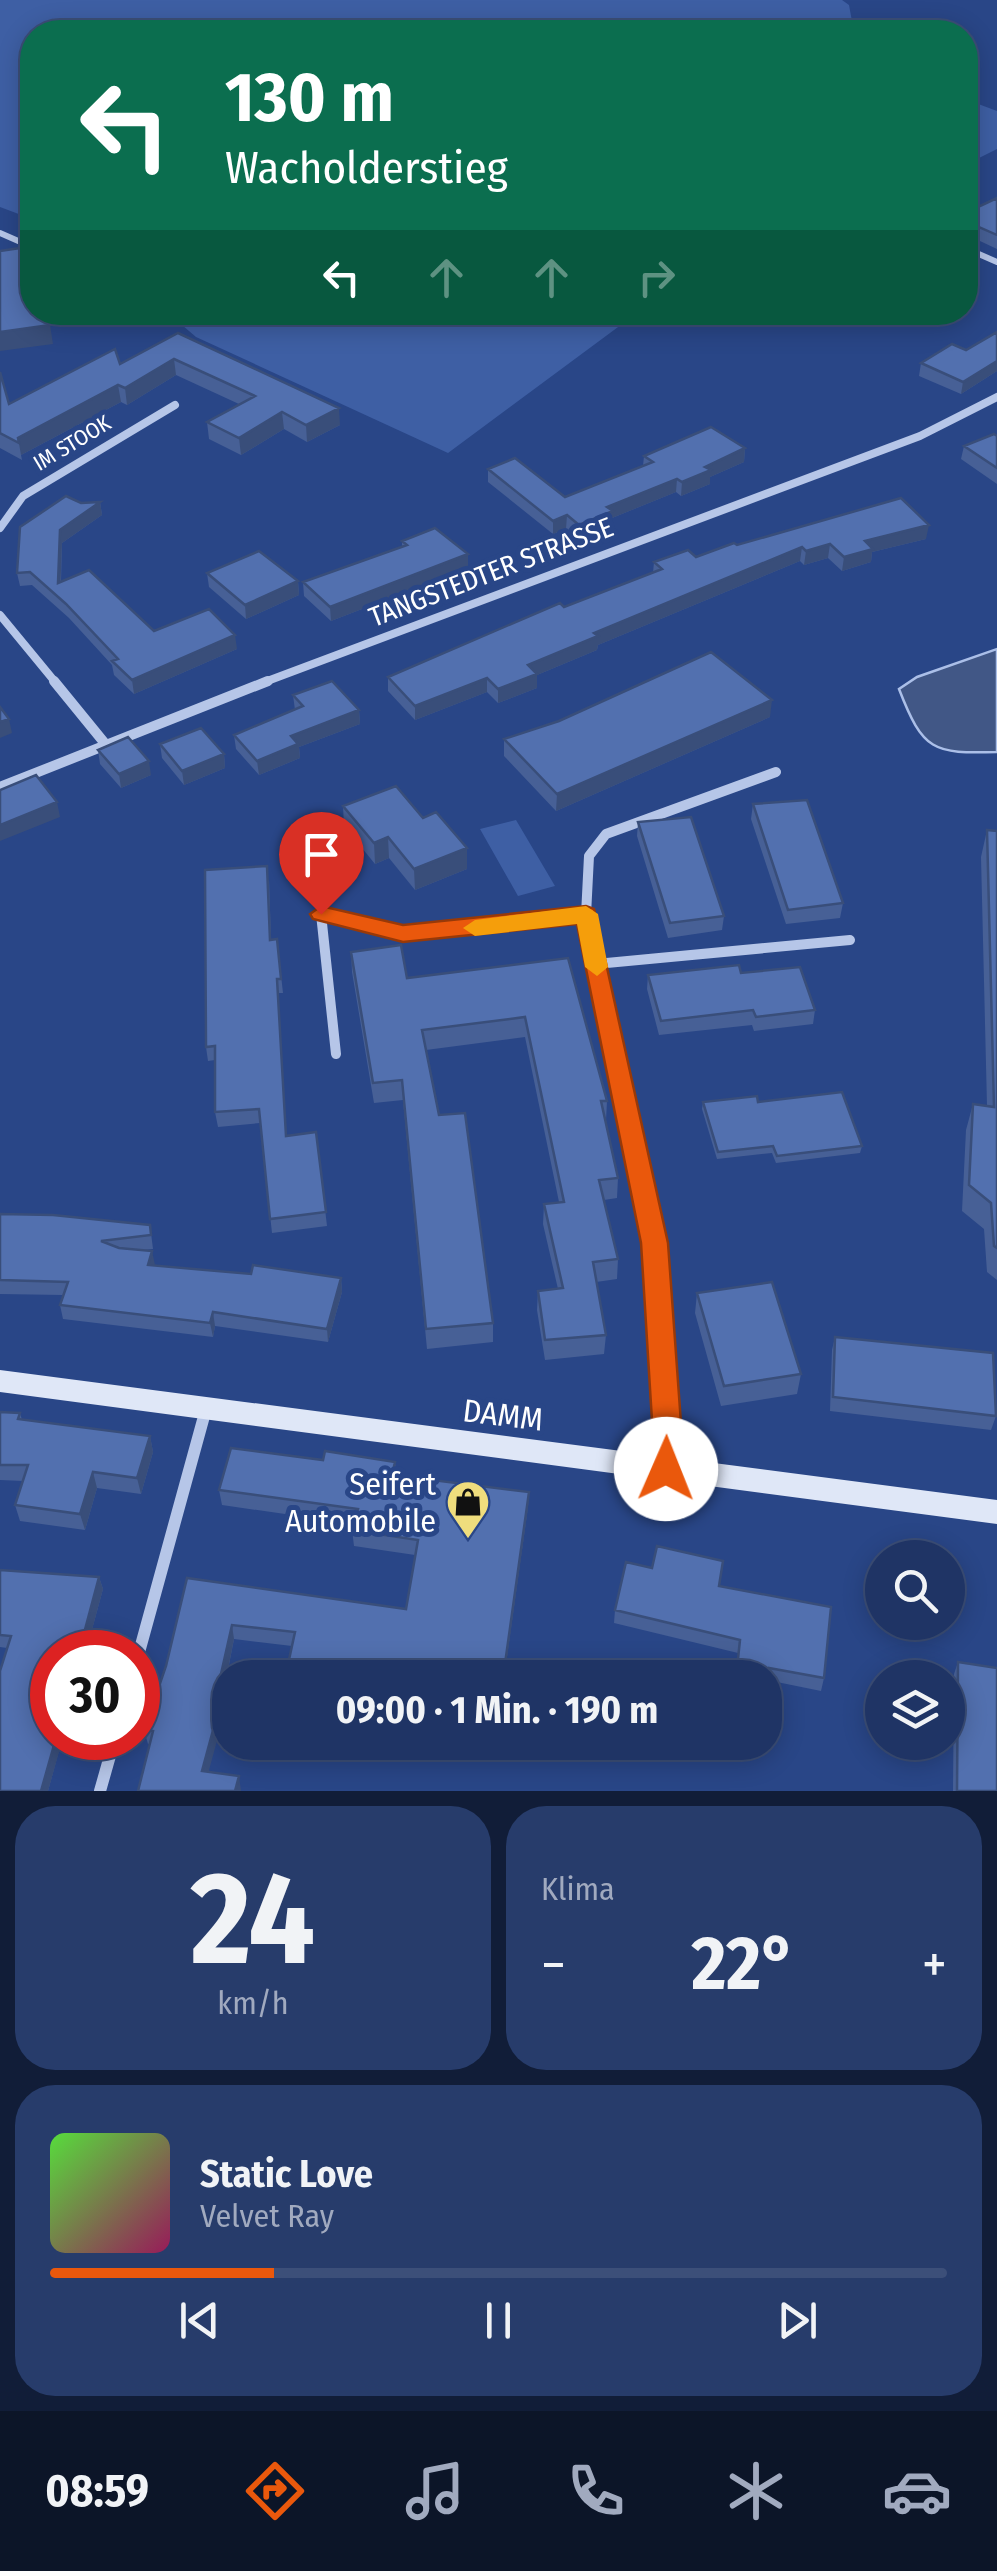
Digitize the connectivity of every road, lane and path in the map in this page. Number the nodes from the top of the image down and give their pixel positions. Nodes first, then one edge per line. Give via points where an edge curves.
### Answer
1 (997, 398) edge
2 (175, 405) dead end
3 (0, 528) edge
4 (0, 615) edge
5 (107, 746) junction
6 (776, 772) dead end
7 (0, 788) edge
8 (586, 914) junction
9 (850, 940) dead end
10 (596, 964) junction
11 (336, 1054) dead end
12 (0, 1381) edge
13 (206, 1409) junction
14 (666, 1469) junction
15 (997, 1512) edge
16 (145, 1630) edge
17 (109, 1760) edge
18 (100, 1791) edge

1 - 5 street, TANGSTEDTER STRASSE via 920,436
2 - 3 street, IM STOOK via 23,496
4 - 5 street
5 - 7 street, TANGSTEDTER STRASSE
6 - 8 street via 606,834 589,856
8 - 10 street
8 - 11 street via 403,934 321,914
9 - 10 street
10 - 14 street via 655,1243
12 - 13 main road, DAMM
13 - 14 main road, DAMM
13 - 16 street
14 - 15 main road, DAMM
17 - 18 street

